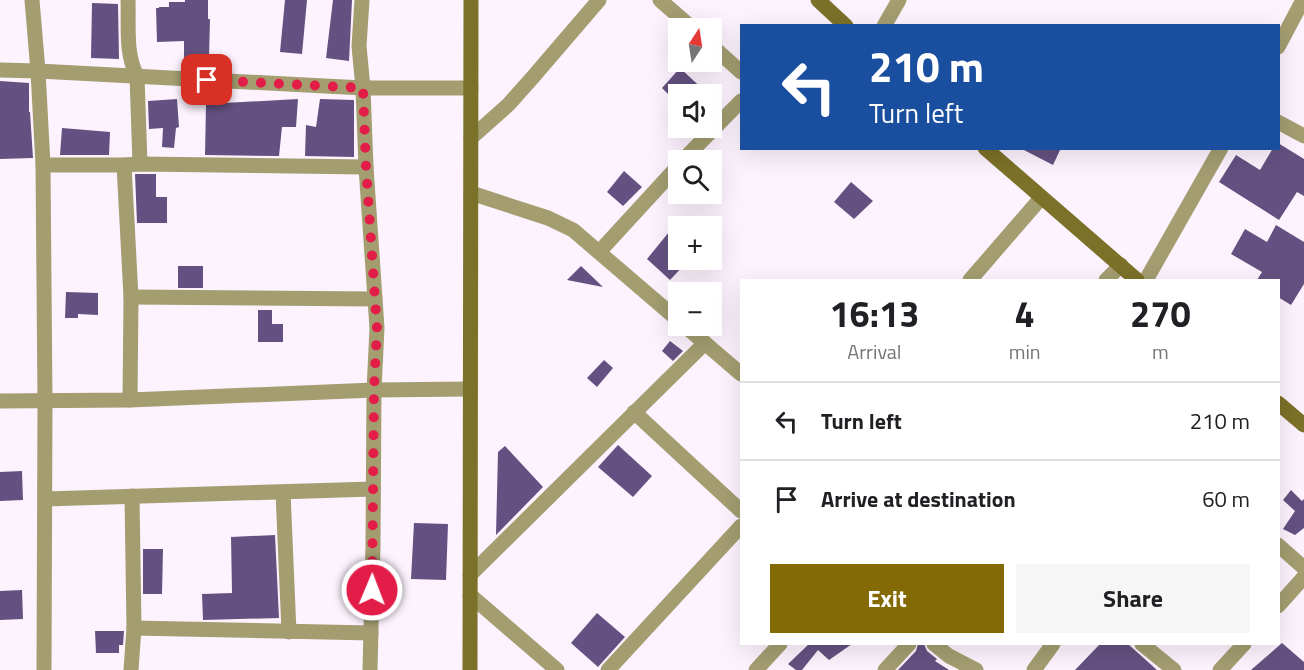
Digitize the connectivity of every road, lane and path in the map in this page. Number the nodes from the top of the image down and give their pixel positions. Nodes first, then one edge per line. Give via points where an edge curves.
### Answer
1 (32, 0) edge
2 (128, 0) edge
3 (362, 0) edge
4 (599, 0) edge
5 (660, 0) edge
6 (818, 0) edge
7 (899, 0) edge
8 (474, 3) edge
9 (1301, 10) edge
10 (681, 18) edge
11 (844, 24) edge
12 (885, 24) edge
13 (1280, 44) edge
14 (722, 55) edge
15 (0, 70) edge
16 (38, 71) junction
17 (740, 71) edge
18 (138, 76) junction
19 (363, 88) junction
20 (471, 88) junction
21 (740, 102) edge
22 (1280, 123) edge
23 (1304, 136) edge
24 (471, 138) junction
25 (693, 150) edge
26 (987, 150) edge
27 (1220, 150) edge
28 (140, 164) junction
29 (43, 165) junction
30 (124, 165) junction
31 (366, 167) junction
32 (668, 177) edge
33 (471, 193) junction
34 (1041, 198) junction
35 (599, 252) junction
36 (1120, 265) junction
37 (971, 279) edge
38 (1107, 279) edge
39 (1136, 279) edge
40 (1147, 279) edge
41 (131, 297) junction
42 (375, 299) junction
43 (668, 311) edge
44 (697, 336) edge
45 (705, 343) junction
46 (740, 373) edge
47 (470, 389) junction
48 (374, 390) junction
49 (130, 399) junction
50 (0, 401) edge
51 (45, 401) junction
52 (1280, 404) edge
53 (634, 412) junction
54 (1304, 425) edge
55 (373, 489) junction
56 (282, 492) junction
57 (132, 496) junction
58 (45, 499) junction
59 (740, 510) edge
60 (740, 527) edge
61 (1280, 548) edge
62 (1304, 568) edge
63 (470, 575) junction
64 (1304, 578) edge
65 (470, 596) junction
66 (1280, 604) edge
67 (134, 628) junction
68 (289, 632) junction
69 (371, 633) junction
70 (779, 645) edge
71 (908, 645) edge
72 (935, 645) edge
73 (1052, 645) edge
74 (1143, 645) edge
75 (1243, 645) edge
76 (44, 670) edge
77 (131, 670) edge
78 (370, 670) edge
79 (470, 670) edge
80 (557, 670) edge
81 (608, 670) edge
82 (756, 670) edge
83 (885, 670) edge
84 (976, 670) edge
85 (1034, 670) edge
86 (1174, 670) edge
87 (1220, 670) edge

1 - 16 street
2 - 18 street via 129,54
3 - 19 street via 359,46
4 - 24 street via 509,104
5 - 10 street
6 - 11 street
7 - 12 street
8 - 20 street
9 - 13 street
14 - 17 street
15 - 16 street
16 - 18 street
16 - 29 street
18 - 19 street
18 - 28 street
19 - 20 street
19 - 31 street
20 - 24 street
21 - 25 street
22 - 23 street
24 - 33 street
26 - 34 street
27 - 40 street
28 - 30 street
28 - 31 street
29 - 30 street
29 - 51 street
30 - 41 street
31 - 42 street
32 - 35 street
33 - 35 street via 556,222 573,230
33 - 47 street
34 - 36 street
34 - 37 street
35 - 43 street
36 - 38 street
36 - 39 street
41 - 42 street
41 - 49 street
42 - 48 street
44 - 45 street
45 - 46 street
45 - 53 street
47 - 48 street
47 - 63 street
48 - 49 street
48 - 55 street
49 - 51 street
50 - 51 street
51 - 58 street
52 - 54 street
53 - 59 street
53 - 63 street
55 - 56 street
55 - 69 street
56 - 57 street
56 - 68 street
57 - 58 street
57 - 67 street
58 - 76 street
60 - 81 street
61 - 62 street
63 - 65 street
64 - 66 street
65 - 79 street
65 - 80 street
67 - 68 street
67 - 77 street
68 - 69 street
69 - 78 street
70 - 82 street
71 - 83 street
72 - 84 street
73 - 85 street
74 - 86 street
75 - 87 street

